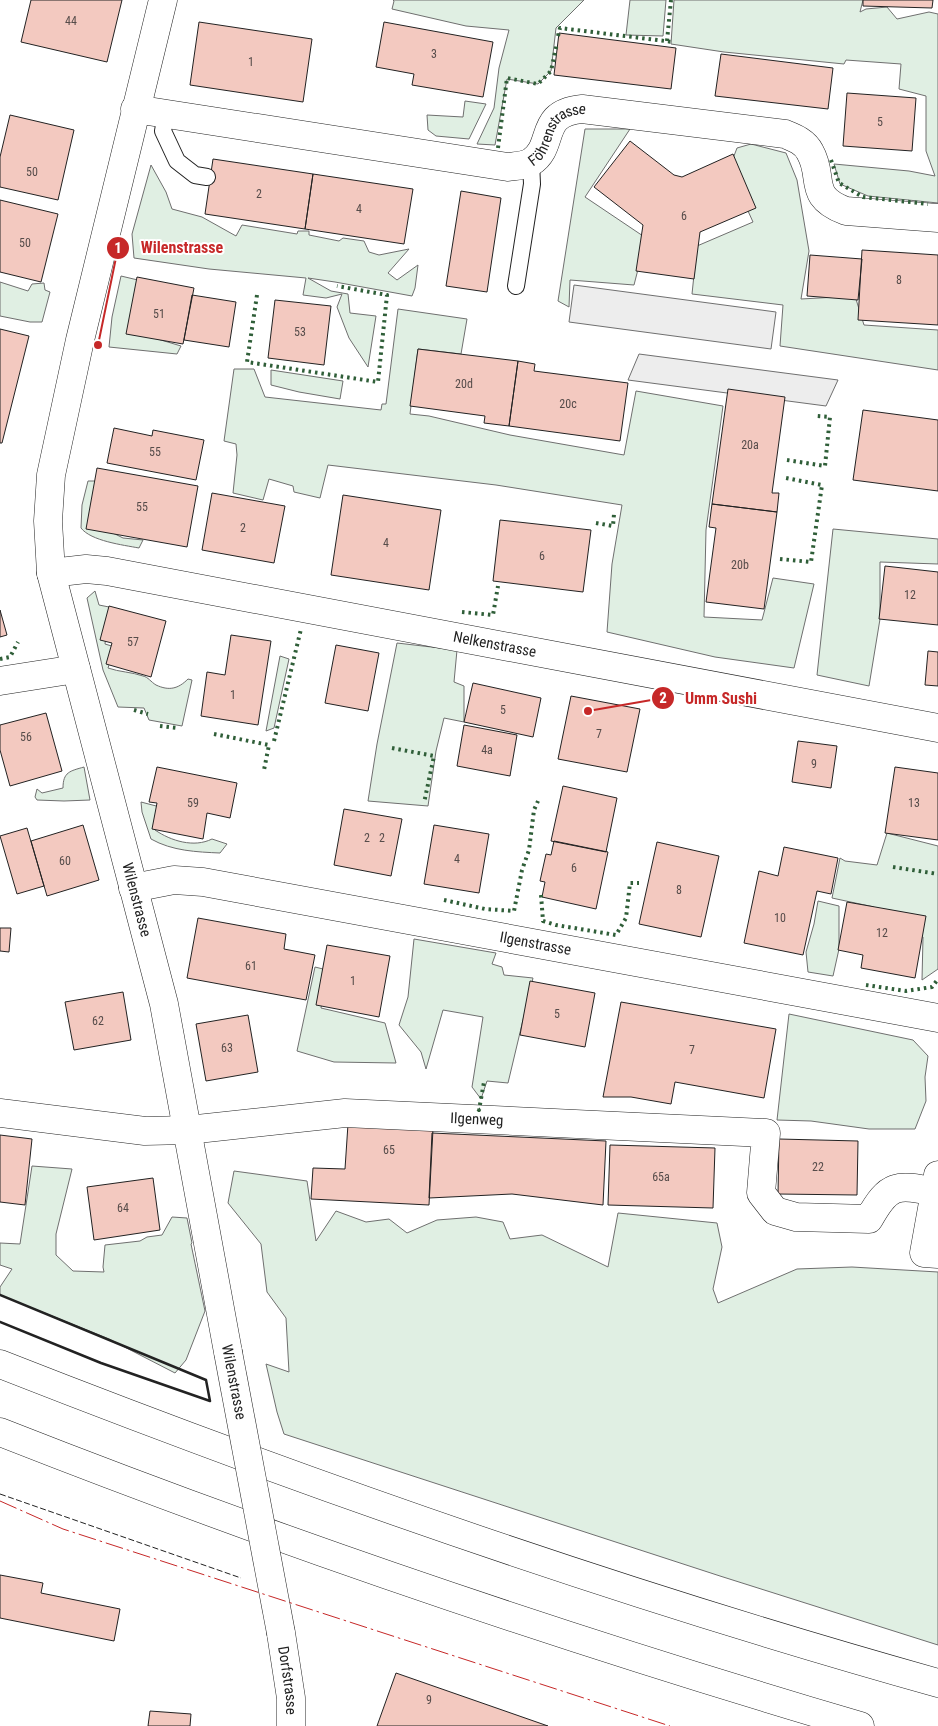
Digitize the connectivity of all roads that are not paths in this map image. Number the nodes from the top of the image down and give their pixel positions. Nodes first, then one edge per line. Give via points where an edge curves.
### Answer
1 (163, 0) edge
2 (135, 109) junction
3 (166, 114) junction
4 (531, 162) junction
5 (208, 177) dead end
6 (938, 218) edge
7 (516, 286) dead end
8 (51, 573) junction
9 (76, 670) junction
10 (0, 681) edge
11 (938, 728) edge
12 (133, 888) junction
13 (938, 1018) edge
14 (0, 1113) edge
15 (188, 1130) junction
16 (936, 1182) edge
17 (938, 1254) edge
18 (0, 1364) edge
19 (0, 1432) edge
20 (282, 1633) joint
21 (938, 1684) edge
22 (291, 1726) edge
23 (860, 1726) edge

1 - 2 main road, Wilenstrasse
2 - 3 main road, Föhrenstrasse
2 - 8 main road, Wilenstrasse via 51,475 48,521
3 - 4 main road, Föhrenstrasse via 508,167
3 - 5 lane via 163,131 176,161 195,175
4 - 6 main road, Föhrenstrasse via 541,152 549,128 568,110 582,109 785,134 801,141 810,152 818,187 833,206 846,211
4 - 7 lane via 532,184
8 - 9 main road, Wilenstrasse
8 - 11 main road, Nelkenstrasse via 86,569 107,571
9 - 10 main road
9 - 12 main road, Wilenstrasse
12 - 13 main road, Ilgenstrasse via 174,880 203,882
12 - 15 main road, Wilenstrasse via 164,1004
14 - 15 main road via 145,1131
15 - 16 main road, Ilgenweg via 345,1113 766,1133 761,1193 775,1211 796,1217 869,1219 878,1202 888,1193 901,1186
15 - 20 main road, Wilenstrasse, bridge
16 - 17 main road via 924,1253
18 - 21 main road via 351,1497 728,1622
19 - 23 main road via 359,1566 576,1639
20 - 22 main road, Dorfstrasse via 291,1698

